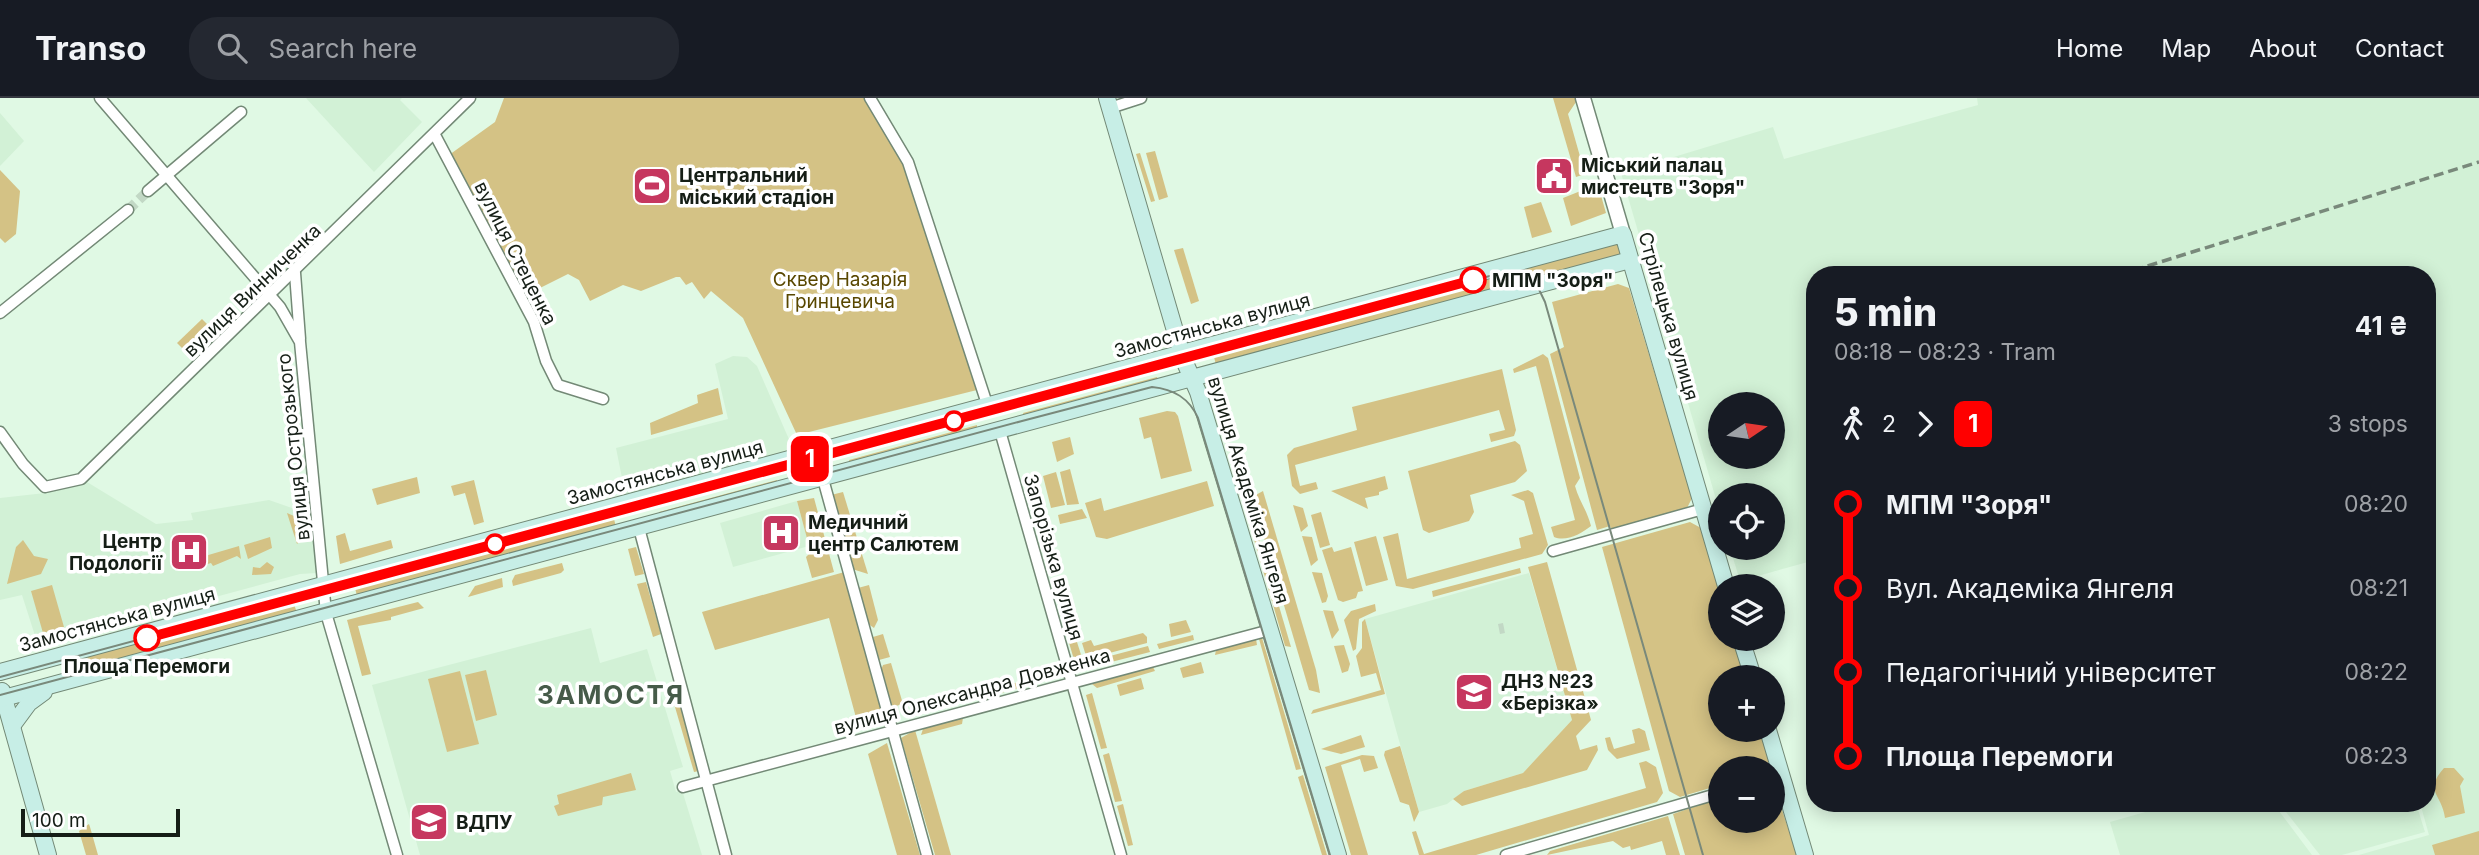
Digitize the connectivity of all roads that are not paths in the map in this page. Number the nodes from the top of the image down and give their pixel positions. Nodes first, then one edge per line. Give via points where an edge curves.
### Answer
1 (100, 98) edge
2 (470, 98) edge
3 (870, 98) edge
4 (1141, 98) edge
5 (1583, 98) edge
6 (1109, 103) edge
7 (241, 112) dead end
8 (435, 135) junction
9 (165, 175) junction
10 (148, 191) tunnel mouth
11 (128, 210) tunnel mouth
12 (1623, 234) junction
13 (1630, 260) junction
14 (295, 273) junction
15 (271, 297) junction
16 (0, 313) edge
17 (300, 342) junction
18 (1182, 354) junction
19 (1192, 378) junction
20 (603, 399) dead end
21 (988, 407) junction
22 (1000, 430) junction
23 (0, 432) edge
24 (823, 479) junction
25 (1703, 509) junction
26 (639, 528) junction
27 (1553, 551) dead end
28 (1722, 574) edge
29 (324, 586) junction
30 (326, 613) junction
31 (1270, 630) junction
32 (43, 660) junction
33 (0, 665) edge
34 (0, 672) edge
35 (0, 677) edge
36 (1071, 682) junction
37 (50, 687) junction
38 (4, 696) edge
39 (8, 723) edge
40 (891, 731) junction
41 (705, 781) junction
42 (683, 787) dead end
43 (1708, 796) edge
44 (1785, 799) edge
45 (48, 855) edge
46 (397, 855) edge
47 (726, 855) edge
48 (927, 855) edge
49 (1121, 855) edge
50 (1338, 855) edge
51 (1506, 855) edge
52 (1805, 855) edge

1 - 9 street, вулиця Острозького
2 - 8 street, вулиця Винниченка
3 - 21 street via 908,162
4 - 6 street
5 - 12 street, Стрілецька вулиця
6 - 18 main road, вулиця Академіка Янгеля
7 - 9 street
8 - 14 street, вулиця Винниченка
8 - 20 street, вулиця Стеценка via 534,321 558,384
9 - 10 street
9 - 15 street, вулиця Острозького
11 - 16 street
12 - 13 main road, Стрілецька вулиця
12 - 18 main road, Замостянська вулиця
13 - 19 main road
13 - 25 main road, Стрілецька вулиця
14 - 15 street, вулиця Винниченка
14 - 17 street
15 - 17 street, вулиця Острозького
15 - 23 street, вулиця Винниченка via 82,479 45,487
17 - 29 street, вулиця Острозького
18 - 19 main road, вулиця Академіка Янгеля
18 - 21 main road, Замостянська вулиця
19 - 22 main road
19 - 31 main road, вулиця Академіка Янгеля
21 - 29 main road, Замостянська вулиця
22 - 24 main road
22 - 36 street, Запорізька вулиця
24 - 26 main road
24 - 40 street
25 - 27 street
25 - 28 main road, Стрілецька вулиця
26 - 30 main road
26 - 41 street
29 - 30 street, вулиця Острозького
29 - 32 main road, Замостянська вулиця
30 - 37 main road
30 - 46 street, вулиця Острозького
31 - 36 street, вулиця Олександра Довженка
31 - 50 main road, вулиця Академіка Янгеля
32 - 33 main road
32 - 34 main road, Замостянська вулиця
32 - 38 main road via 19,670
35 - 38 street
36 - 40 street, вулиця Олександра Довженка
36 - 49 street, Запорізька вулиця
37 - 38 main road
37 - 39 main road
38 - 39 main road
39 - 45 main road
40 - 41 street, вулиця Олександра Довженка
40 - 48 street
41 - 42 street, вулиця Олександра Довженка
41 - 47 street
43 - 51 street
44 - 52 main road

